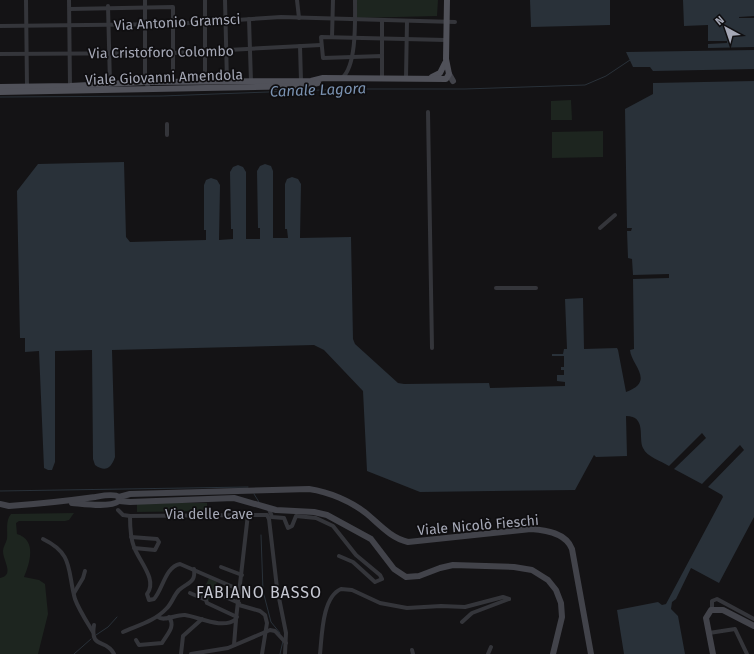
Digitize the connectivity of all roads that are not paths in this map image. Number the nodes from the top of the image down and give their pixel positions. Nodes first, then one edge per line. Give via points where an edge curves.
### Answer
1 (26, 0) edge
2 (69, 0) edge
3 (146, 0) edge
4 (205, 0) edge
5 (225, 0) edge
6 (297, 0) edge
7 (333, 0) edge
8 (355, 0) edge
9 (447, 0) edge
10 (108, 7) junction
11 (146, 7) junction
12 (70, 9) junction
13 (299, 18) junction
14 (249, 19) junction
15 (226, 20) junction
16 (332, 20) junction
17 (355, 20) junction
18 (382, 21) junction
19 (407, 21) junction
20 (446, 21) junction
21 (205, 22) junction
22 (455, 22) dead end
23 (145, 24) junction
24 (174, 24) junction
25 (70, 25) junction
26 (109, 25) junction
27 (0, 26) edge
28 (26, 26) junction
29 (332, 37) junction
30 (354, 38) junction
31 (382, 38) junction
32 (406, 38) junction
33 (446, 40) junction
34 (321, 45) junction
35 (300, 46) junction
36 (250, 49) junction
37 (226, 51) junction
38 (205, 52) junction
39 (109, 53) junction
40 (174, 53) junction
41 (0, 54) edge
42 (27, 54) junction
43 (70, 54) junction
44 (146, 54) junction
45 (382, 56) junction
46 (351, 58) junction
47 (350, 64) junction
48 (382, 78) junction
49 (406, 78) junction
50 (327, 79) junction
51 (342, 79) junction
52 (352, 79) junction
53 (301, 81) junction
54 (145, 82) junction
55 (173, 82) junction
56 (205, 82) junction
57 (251, 82) junction
58 (227, 83) junction
59 (110, 84) junction
60 (70, 86) junction
61 (0, 87) edge
62 (27, 87) junction
63 (150, 89) junction
64 (0, 92) edge
65 (428, 112) dead end
66 (167, 124) dead end
67 (167, 134) dead end
68 (615, 215) dead end
69 (600, 228) dead end
70 (496, 288) dead end
71 (536, 288) dead end
72 (432, 348) dead end
73 (117, 502) junction
74 (0, 504) edge
75 (269, 509) junction
76 (248, 514) junction
77 (130, 516) junction
78 (131, 537) junction
79 (43, 539) dead end
80 (134, 548) junction
81 (339, 556) dead end
82 (221, 567) dead end
83 (194, 569) junction
84 (85, 571) dead end
85 (242, 575) junction
86 (240, 590) junction
87 (214, 592) dead end
88 (74, 593) junction
89 (190, 593) dead end
90 (239, 604) junction
91 (712, 609) junction
92 (158, 617) junction
93 (192, 617) junction
94 (169, 618) junction
95 (236, 618) junction
96 (202, 619) junction
97 (754, 619) edge
98 (462, 622) dead end
99 (196, 624) junction
100 (94, 625) dead end
101 (754, 626) edge
102 (266, 631) junction
103 (93, 632) junction
104 (123, 632) dead end
105 (709, 633) junction
106 (136, 640) dead end
107 (285, 643) junction
108 (234, 645) junction
109 (491, 647) dead end
110 (114, 654) edge
111 (181, 654) edge
112 (191, 654) edge
113 (262, 654) edge
114 (285, 654) edge
115 (320, 654) edge
116 (488, 654) edge
117 (553, 654) edge
118 (591, 654) edge
119 (713, 654) edge
120 (747, 654) edge

1 - 28 street
2 - 12 street
3 - 11 street
4 - 21 street
5 - 15 street
6 - 13 street
7 - 16 street
8 - 17 street
9 - 20 main road
10 - 11 street
10 - 12 street
10 - 26 street
11 - 23 street
11 - 24 street via 173,7
12 - 25 street
13 - 14 street, Via Antonio Gramsci
13 - 16 street, Via Antonio Gramsci
14 - 15 street, Via Antonio Gramsci
14 - 36 street
15 - 21 street, Via Antonio Gramsci
15 - 37 street
16 - 17 street, Via Antonio Gramsci
16 - 29 street
17 - 18 street, Via Antonio Gramsci
17 - 30 street
18 - 19 street, Via Antonio Gramsci
18 - 31 street
19 - 20 street, Via Antonio Gramsci
19 - 32 street
20 - 22 street, Via Antonio Gramsci
20 - 33 main road
21 - 24 street, Via Antonio Gramsci
21 - 38 street
23 - 24 street, Via Antonio Gramsci
23 - 26 street, Via Antonio Gramsci
23 - 44 street
24 - 40 street
25 - 26 street, Via Antonio Gramsci
25 - 28 street, Via Antonio Gramsci
25 - 43 street
26 - 39 street
27 - 28 street, Via Antonio Gramsci
28 - 42 street
29 - 30 street
29 - 34 street via 321,37
30 - 31 street
30 - 46 street
31 - 32 street
31 - 45 street
32 - 33 street
32 - 49 street
33 - 49 main road, Viale Giovanni Amendola via 444,75
34 - 35 street, Via Cristoforo Colombo
34 - 46 street via 323,58
35 - 36 street, Via Cristoforo Colombo
35 - 53 street
36 - 37 street, Via Cristoforo Colombo
36 - 57 street
37 - 38 street, Via Cristoforo Colombo
37 - 58 street
38 - 40 street, Via Cristoforo Colombo
38 - 56 street
39 - 43 street, Via Cristoforo Colombo
39 - 44 street, Via Cristoforo Colombo
39 - 59 street
40 - 44 street, Via Cristoforo Colombo
40 - 55 street
41 - 42 street, Via Cristoforo Colombo
42 - 43 street, Via Cristoforo Colombo
42 - 62 street
43 - 60 street
44 - 54 street
45 - 46 street
45 - 48 street
46 - 47 street
47 - 51 street
47 - 52 street
48 - 49 main road, Viale Giovanni Amendola
48 - 52 main road, Viale Giovanni Amendola
50 - 51 main road, Viale Giovanni Amendola
50 - 53 main road, Viale Giovanni Amendola
50 - 63 main road, Viale Giovanni Amendola via 304,86
51 - 52 main road, Viale Giovanni Amendola
53 - 57 main road, Viale Giovanni Amendola
54 - 55 main road, Viale Giovanni Amendola
54 - 59 main road, Viale Giovanni Amendola
54 - 63 street
55 - 56 main road, Viale Giovanni Amendola
56 - 58 main road, Viale Giovanni Amendola
57 - 58 main road, Viale Giovanni Amendola
59 - 60 main road, Viale Giovanni Amendola
60 - 62 main road, Viale Giovanni Amendola
61 - 62 main road, Viale Giovanni Amendola
63 - 64 main road, Viale Giovanni Amendola
65 - 72 street
66 - 67 street
68 - 69 street
70 - 71 street
73 - 74 main road, Viale Nicolò Fieschi via 9,506
73 - 75 main road via 243,499
73 - 77 street, Via delle Cave via 123,515
73 - 118 main road, Viale Nicolò Fieschi via 130,494 310,489 332,495 361,509 385,530 408,542 530,529 549,531 564,538 572,549
75 - 81 street via 272,517 284,518 288,528 292,526 296,516 316,518 328,523 338,530 356,555 382,579 375,582 353,562
75 - 117 main road via 327,515 371,539 394,569 406,577 419,576 453,565 514,567 538,572 556,590 562,608
76 - 77 street, Via delle Cave
76 - 85 street
76 - 107 street, Via delle Cave via 265,514 269,517 277,588 286,633
77 - 78 street
78 - 80 street
78 - 80 street via 155,538 159,542 155,550
79 - 88 street via 54,544 68,561
80 - 83 street via 151,583 152,587 147,597 151,600 157,596 173,568 180,564
82 - 85 street
83 - 86 street
83 - 92 street via 195,576 192,582 178,591
84 - 88 street
85 - 86 street
86 - 90 street
87 - 90 street
88 - 103 street
89 - 95 street
90 - 95 street
90 - 102 street via 263,613 267,618
91 - 97 street via 712,601 717,599
91 - 101 main road via 723,610
91 - 105 main road via 706,618
92 - 94 street
92 - 104 street
93 - 94 street via 183,615
93 - 96 street
93 - 99 street
94 - 106 street via 172,627 162,645 139,645
95 - 96 street via 226,623
95 - 108 street
96 - 99 street
98 - 115 street via 472,613 509,599 503,597 465,607 407,608 380,603 352,590 341,589 326,608
99 - 111 street via 184,636
100 - 103 street
102 - 107 street via 274,631
102 - 108 street
102 - 113 street
103 - 110 street via 97,643 109,647
105 - 119 main road
105 - 120 street via 735,629
107 - 114 street, Via delle Cave
108 - 112 street via 201,654
109 - 116 street

